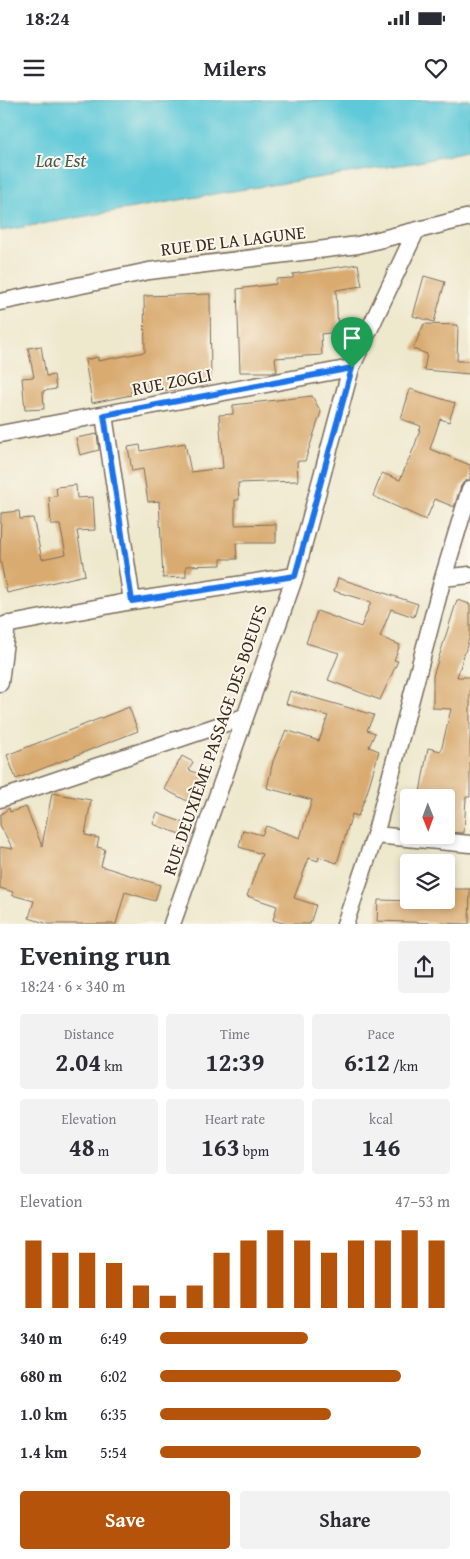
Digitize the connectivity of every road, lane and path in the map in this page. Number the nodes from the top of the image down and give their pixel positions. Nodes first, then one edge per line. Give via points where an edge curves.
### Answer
1 (470, 217) edge
2 (416, 231) junction
3 (0, 302) edge
4 (352, 368) junction
5 (104, 415) junction
6 (0, 434) edge
7 (470, 489) edge
8 (470, 575) edge
9 (295, 576) junction
10 (443, 578) junction
11 (132, 601) junction
12 (4, 625) edge
13 (0, 683) edge
14 (244, 717) junction
15 (0, 799) edge
16 (375, 835) junction
17 (470, 844) edge
18 (172, 924) edge
19 (345, 924) edge

1 - 2 street, RUE DE LA LAGUNE
2 - 3 street, RUE DE LA LAGUNE via 358,245 149,271
2 - 4 street, RUE DEUXIÈME PASSAGE DES BOEUFS
4 - 5 street, RUE ZOGLI
4 - 9 street, RUE DEUXIÈME PASSAGE DES BOEUFS
5 - 6 street, RUE ZOGLI
5 - 11 street
7 - 10 street
8 - 10 street
9 - 11 street
9 - 14 street, RUE DEUXIÈME PASSAGE DES BOEUFS
10 - 16 street
11 - 12 street
12 - 13 street
14 - 15 street
14 - 18 street, RUE DEUXIÈME PASSAGE DES BOEUFS
16 - 17 street
16 - 19 street

